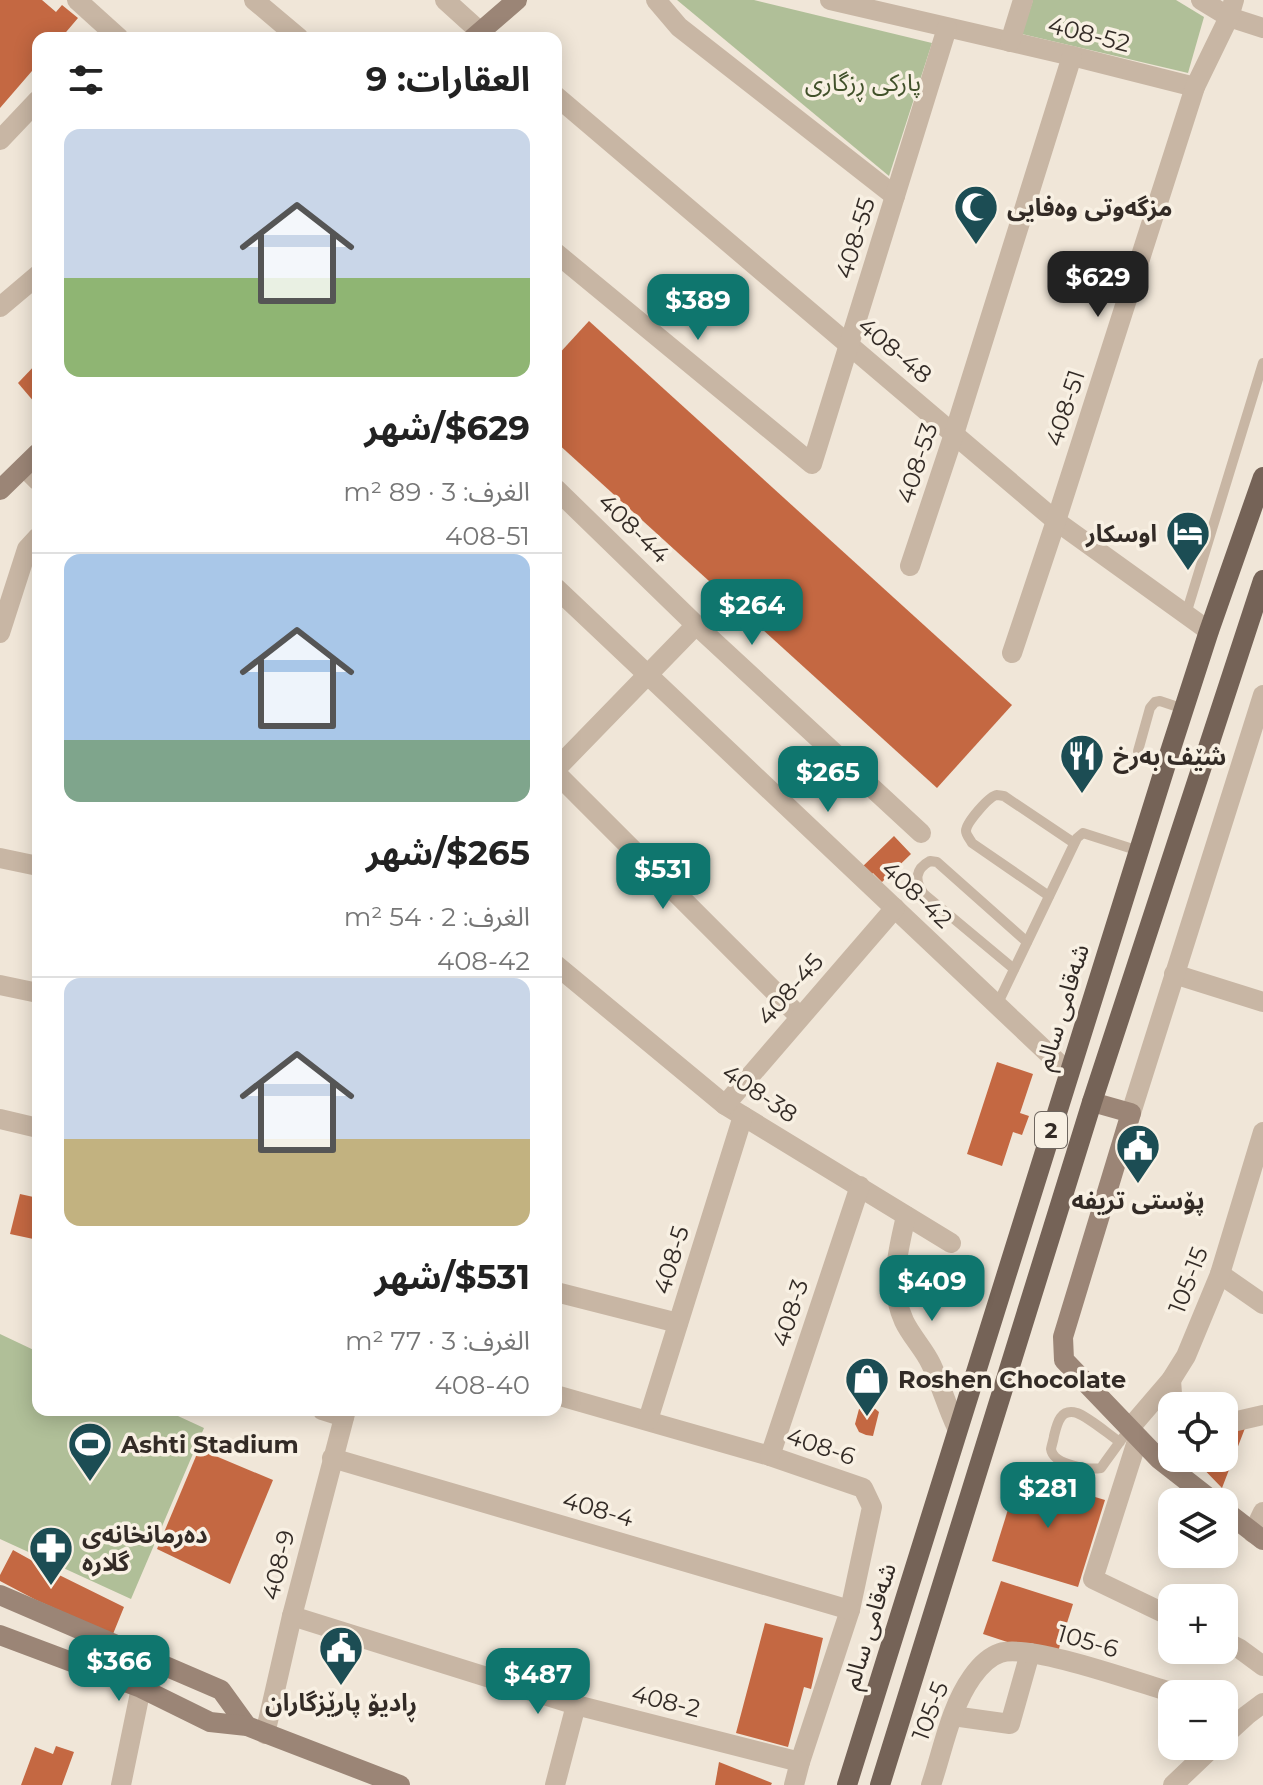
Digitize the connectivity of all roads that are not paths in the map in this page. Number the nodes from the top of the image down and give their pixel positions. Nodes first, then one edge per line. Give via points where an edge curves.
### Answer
1 (77, 0) edge
2 (254, 0) edge
3 (445, 0) edge
4 (517, 0) edge
5 (656, 0) edge
6 (830, 0) edge
7 (1023, 0) edge
8 (1201, 0) edge
9 (1231, 8) edge
10 (947, 28) junction
11 (1263, 28) edge
12 (105, 32) edge
13 (292, 32) edge
14 (476, 32) edge
15 (484, 32) edge
16 (1010, 42) junction
17 (1072, 56) junction
18 (1195, 87) junction
19 (562, 101) edge
20 (32, 106) edge
21 (0, 140) edge
22 (895, 196) junction
23 (562, 265) edge
24 (32, 280) edge
25 (0, 307) edge
26 (849, 345) junction
27 (1263, 363) edge
28 (954, 434) junction
29 (32, 468) edge
30 (1263, 477) edge
31 (0, 490) edge
32 (562, 495) edge
33 (1056, 521) junction
34 (32, 544) edge
35 (910, 566) dead end
36 (1263, 580) edge
37 (562, 594) edge
38 (1186, 614) junction
39 (696, 625) junction
40 (1209, 631) junction
41 (0, 633) edge
42 (1012, 653) dead end
43 (647, 674) junction
44 (1263, 695) edge
45 (1184, 709) junction
46 (1138, 751) dead end
47 (562, 765) edge
48 (562, 777) edge
49 (921, 833) dead end
50 (1074, 843) junction
51 (1139, 851) junction
52 (0, 858) edge
53 (32, 865) edge
54 (1049, 896) junction
55 (895, 908) junction
56 (1027, 942) junction
57 (1014, 969) junction
58 (562, 970) edge
59 (1174, 974) junction
60 (0, 985) edge
61 (32, 992) edge
62 (1263, 1002) edge
63 (997, 1005) junction
64 (800, 1017) junction
65 (1069, 1073) junction
66 (1092, 1102) junction
67 (725, 1105) junction
68 (1131, 1113) junction
69 (743, 1116) junction
70 (0, 1119) edge
71 (32, 1127) edge
72 (1263, 1135) edge
73 (860, 1186) junction
74 (906, 1216) junction
75 (951, 1243) dead end
76 (1220, 1274) junction
77 (562, 1294) edge
78 (1263, 1304) edge
79 (678, 1323) junction
80 (1171, 1380) junction
81 (1172, 1392) edge
82 (562, 1397) edge
83 (1263, 1415) edge
84 (344, 1416) edge
85 (648, 1420) junction
86 (1238, 1421) edge
87 (957, 1428) junction
88 (1129, 1436) junction
89 (1158, 1451) edge
90 (770, 1456) junction
91 (332, 1458) junction
92 (1183, 1472) edge
93 (1200, 1488) edge
94 (1263, 1512) edge
95 (1238, 1521) edge
96 (1258, 1536) edge
97 (0, 1595) edge
98 (850, 1610) junction
99 (1158, 1610) edge
100 (292, 1616) junction
101 (0, 1635) edge
102 (1238, 1648) edge
103 (1030, 1653) junction
104 (986, 1661) joint
105 (1263, 1666) edge
106 (141, 1688) junction
107 (1158, 1688) edge
108 (576, 1705) junction
109 (1255, 1709) edge
110 (953, 1716) junction
111 (1238, 1724) edge
112 (256, 1730) junction
113 (1199, 1760) edge
114 (800, 1762) junction
115 (849, 1779) edge
116 (121, 1785) edge
117 (400, 1785) edge
118 (555, 1785) edge
119 (794, 1785) edge
120 (880, 1785) edge
121 (931, 1785) edge
122 (1173, 1785) edge

1 - 12 street
2 - 13 street
3 - 14 street
4 - 15 street
5 - 22 street via 679,27
6 - 10 street, 408-52
7 - 16 street
8 - 9 street
9 - 11 street
9 - 18 street, 408-51
10 - 16 street, 408-52
10 - 22 street, 408-55
16 - 17 street, 408-52
17 - 18 street, 408-52
17 - 28 street, 408-53
18 - 33 street, 408-51
19 - 26 street, 408-48
20 - 21 street
22 - 26 street, 408-55
23 - 26 street, 408-55 via 812,464
24 - 25 street
26 - 28 street, 408-48
27 - 38 lane
28 - 33 street, 408-48
28 - 35 street, 408-53
29 - 31 street
30 - 40 main road, شەقامی سالم / 2
32 - 39 street, 408-44
33 - 38 street, 408-48
33 - 42 street, 408-51
34 - 41 street
36 - 66 main road, 2
37 - 43 street, 408-42
38 - 40 street, 408-48
39 - 43 street
39 - 49 street, 408-44
40 - 45 main road, شەقامی سالم / 2
43 - 47 street
43 - 55 street, 408-42
44 - 59 street
45 - 46 lane via 1155,702
45 - 51 main road, شەقامی سالم / 2
48 - 64 street
50 - 51 lane via 1083,833
50 - 54 lane
50 - 54 lane via 1004,796 990,798 966,828 972,843
51 - 65 main road, شەقامی سالم / 2
52 - 53 street
54 - 56 lane
55 - 63 street, 408-42
55 - 64 street, 408-45
56 - 57 lane
56 - 57 lane via 937,862 919,870 916,879 924,894
57 - 63 lane
58 - 67 street, 408-38
59 - 62 street
59 - 68 street
60 - 61 street
63 - 65 street, 408-42
64 - 67 street, 408-45
65 - 87 main road, شەقامی سالم / 2
66 - 68 street
66 - 120 main road, 2
67 - 69 street, 408-38
68 - 88 street via 1063,1337 1064,1360
69 - 73 street, 408-38
69 - 79 street, 408-5
70 - 71 street
72 - 76 street, 105-15
73 - 74 street, 408-38
73 - 90 street, 408-3
74 - 75 street, 408-38
74 - 87 street via 894,1277 897,1299
76 - 78 street
76 - 80 street, 105-15
77 - 79 street
79 - 85 street, 408-5
80 - 81 street
80 - 88 street, 105-15
82 - 85 street, 408-6
83 - 86 street
84 - 91 street, 408-9
85 - 90 street, 408-6
87 - 115 main road, شەقامی سالم / 2
88 - 88 lane via 1070,1412 1058,1419 1051,1449 1066,1464 1092,1470 1101,1468
88 - 89 street
88 - 99 street via 1093,1579
90 - 98 street, 408-6 via 863,1488 868,1497 872,1507
91 - 98 street, 408-4
91 - 100 street, 408-9
92 - 93 street
94 - 96 street
95 - 96 street
97 - 112 street via 221,1690
98 - 114 street, 408-6
100 - 108 street, 408-2
100 - 112 street, 408-9
101 - 106 street
102 - 105 street
103 - 104 street, 105-6 via 1000,1653
103 - 107 street, 105-6
103 - 110 street via 1010,1724
104 - 110 street, 105-5 via 968,1683
106 - 112 street via 210,1722
106 - 116 street
108 - 114 street, 408-2
108 - 118 street
109 - 111 street
110 - 121 street, 105-5
112 - 117 street
113 - 122 street
114 - 119 street, 408-6

